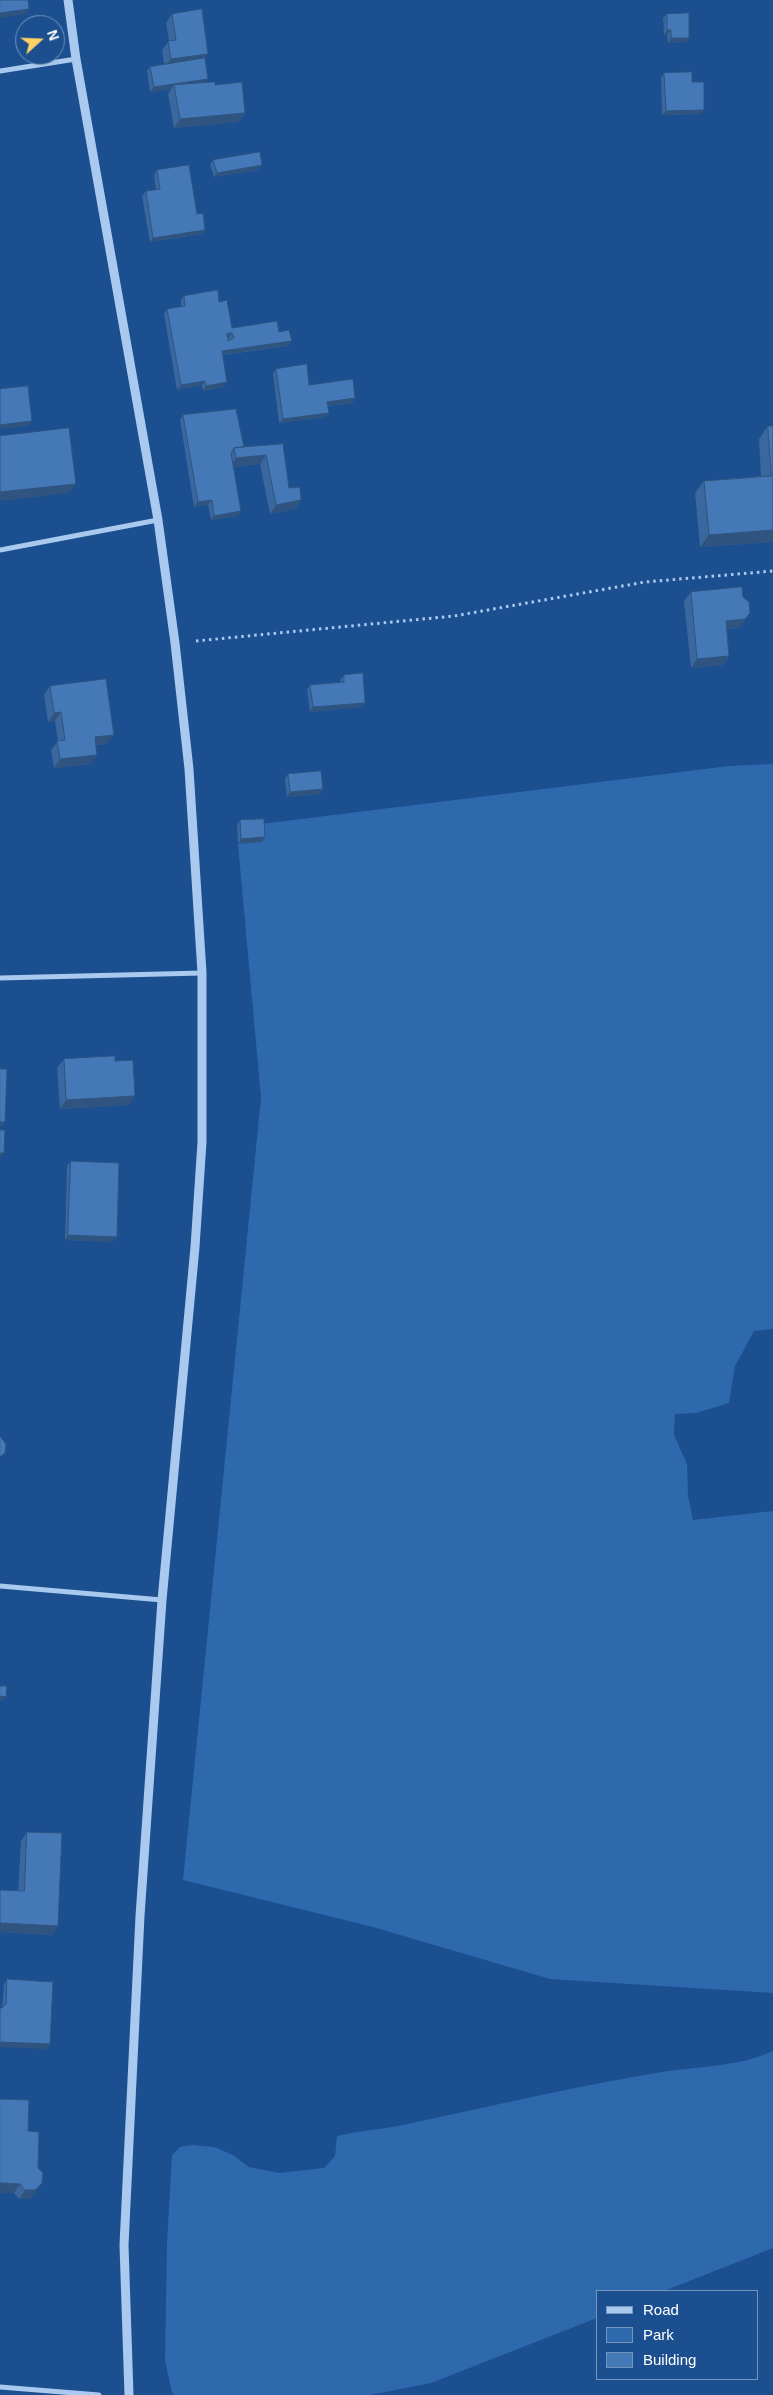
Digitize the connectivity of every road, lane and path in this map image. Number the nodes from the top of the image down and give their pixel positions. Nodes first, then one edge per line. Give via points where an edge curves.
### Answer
1 (68, 0) edge
2 (76, 59) junction
3 (0, 71) edge
4 (158, 520) junction
5 (0, 550) edge
6 (773, 571) edge
7 (175, 643) junction
8 (202, 973) junction
9 (0, 978) edge
10 (0, 1586) edge
11 (162, 1600) junction
12 (0, 2387) edge
13 (99, 2395) edge
14 (128, 2395) edge

1 - 2 street
2 - 3 street
2 - 4 street
4 - 5 street
4 - 7 street
6 - 7 path via 645,582 454,616
7 - 8 street via 189,769
8 - 9 street
8 - 11 street via 202,1142
10 - 11 street
11 - 14 street via 140,1916 124,2245
12 - 13 street

